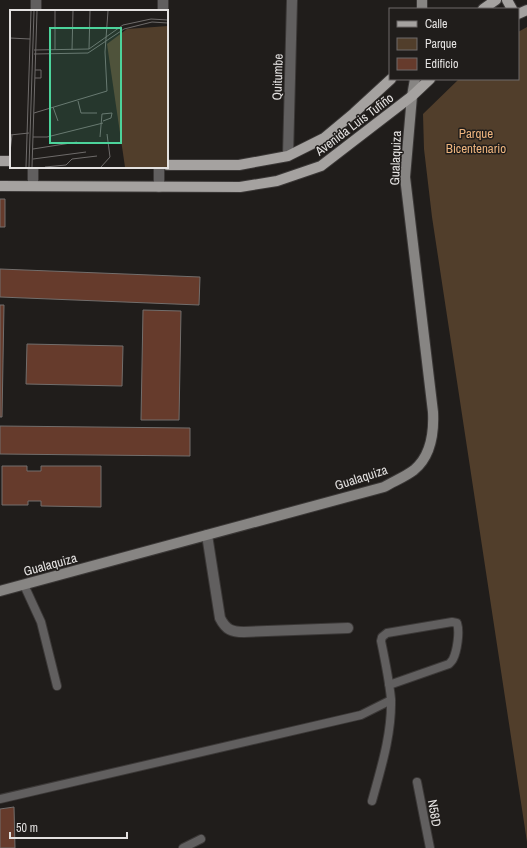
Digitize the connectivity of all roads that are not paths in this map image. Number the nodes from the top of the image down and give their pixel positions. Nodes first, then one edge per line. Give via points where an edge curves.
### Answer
1 (292, 0) edge
2 (496, 0) edge
3 (484, 8) edge
4 (390, 80) edge
5 (415, 80) edge
6 (429, 80) edge
7 (412, 96) junction
8 (288, 156) junction
9 (168, 165) edge
10 (33, 168) edge
11 (159, 168) edge
12 (0, 186) edge
13 (33, 186) junction
14 (159, 187) junction
15 (207, 535) junction
16 (24, 585) junction
17 (0, 591) edge
18 (348, 628) dead end
19 (389, 685) junction
20 (57, 686) dead end
21 (391, 700) junction
22 (418, 782) dead end
23 (0, 799) edge
24 (372, 801) dead end
25 (201, 839) dead end
26 (183, 848) edge
27 (430, 848) edge

1 - 8 street, Quitumbe
2 - 3 main road
4 - 8 main road, Avenida Luis Tufiño via 324,138
5 - 7 street, Gualaquiza
6 - 7 main road, Avenida Luis Tufiño
7 - 14 main road, Avenida Luis Tufiño via 321,166 277,182 240,187
7 - 15 street, Gualaquiza via 405,177 434,424 428,453 414,470 384,487
8 - 9 main road, Avenida Luis Tufiño via 239,165
10 - 13 street
11 - 14 street
12 - 13 main road, Avenida Luis Tufiño
13 - 14 main road, Avenida Luis Tufiño
15 - 16 street, Gualaquiza
15 - 18 street via 220,618 229,629 244,632
16 - 17 street, Gualaquiza
16 - 20 lane via 41,622
19 - 19 lane via 449,664 456,650 459,628 457,623 386,633 382,636
19 - 21 lane
21 - 23 lane via 354,717
21 - 24 lane via 389,732
22 - 27 lane, N58D
25 - 26 lane

